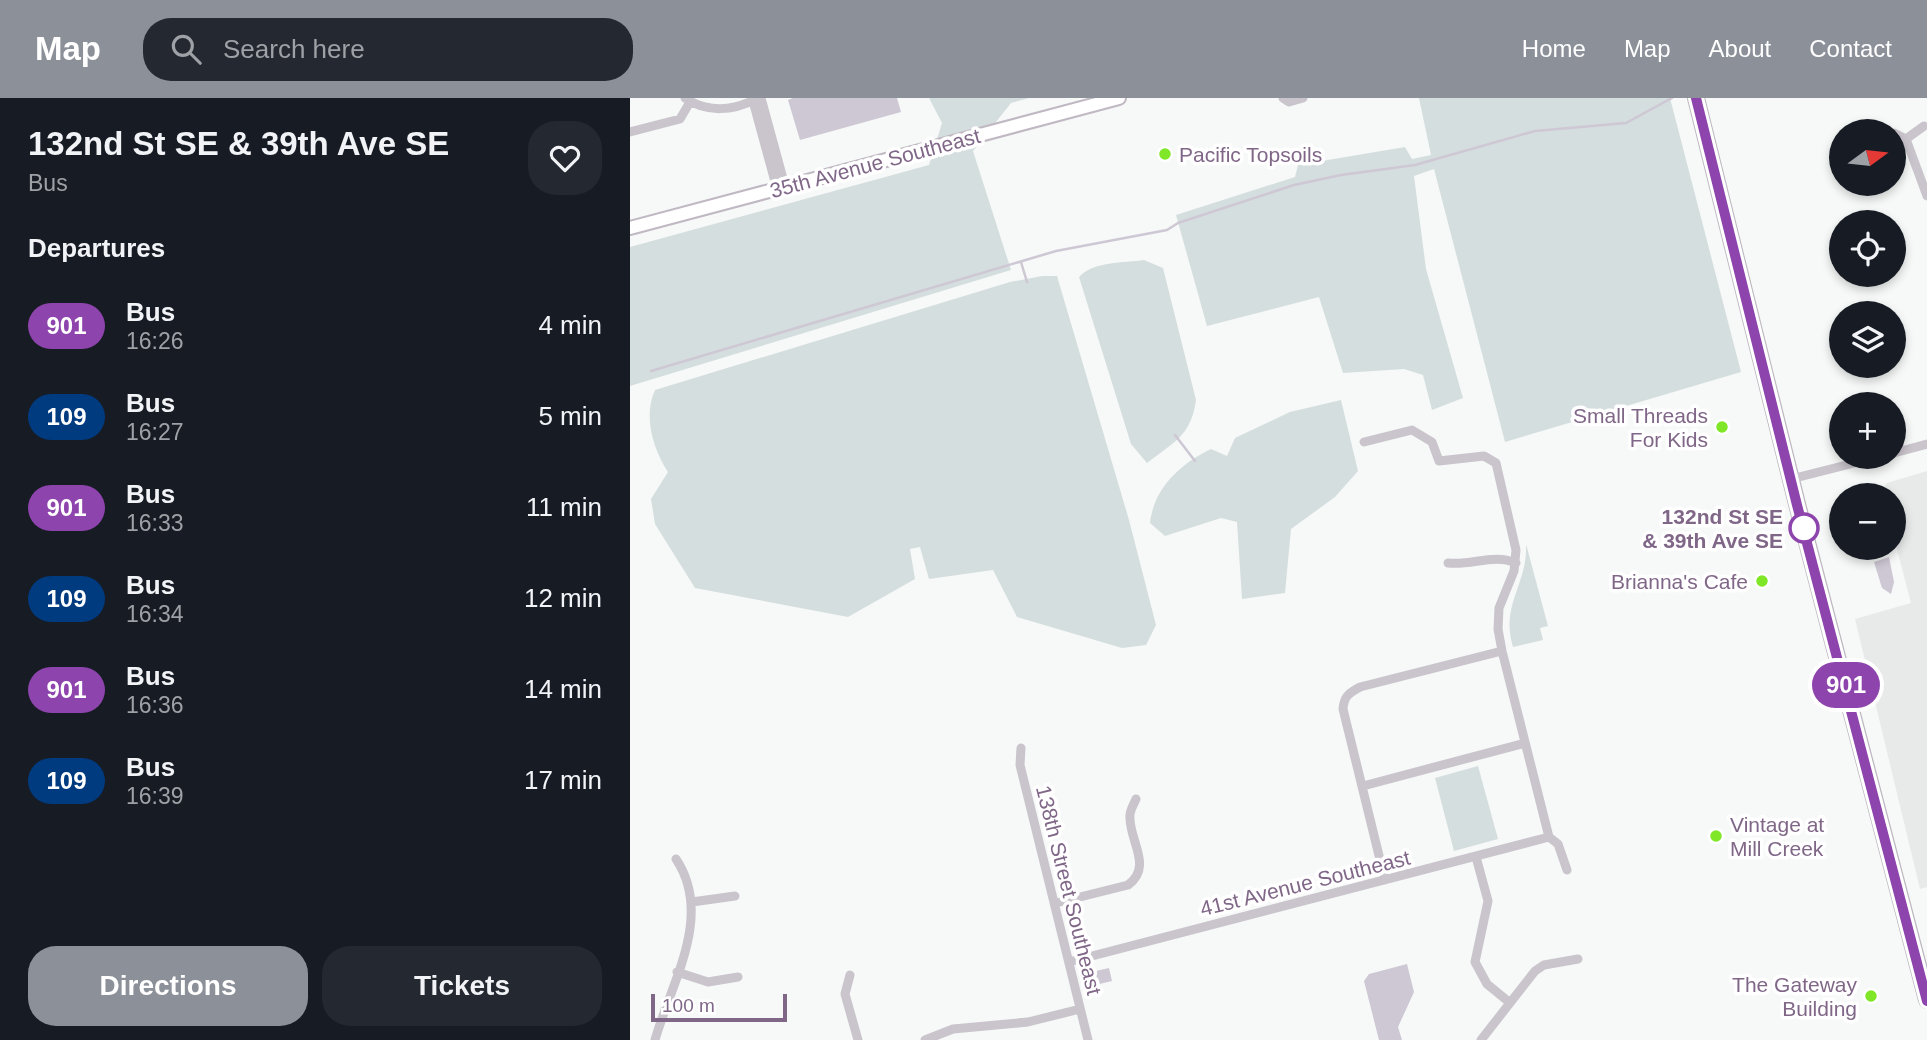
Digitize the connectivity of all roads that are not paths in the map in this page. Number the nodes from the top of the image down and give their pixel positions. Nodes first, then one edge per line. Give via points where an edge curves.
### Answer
1 (1118, 98) edge
2 (1283, 98) edge
3 (1303, 98) edge
4 (1696, 98) edge
5 (757, 99) edge
6 (687, 100) edge
7 (1924, 126) dead end
8 (630, 132) edge
9 (1906, 139) joint
10 (781, 188) junction
11 (1927, 196) edge
12 (630, 229) edge
13 (1364, 442) dead end
14 (1927, 444) edge
15 (1906, 450) edge
16 (1833, 469) edge
17 (1791, 480) junction
18 (1448, 563) dead end
19 (1516, 563) junction
20 (1502, 651) junction
21 (1525, 743) junction
22 (1021, 748) dead end
23 (1363, 786) junction
24 (1136, 799) dead end
25 (1549, 837) junction
26 (1476, 857) junction
27 (676, 859) dead end
28 (1567, 870) dead end
29 (1385, 880) junction
30 (735, 896) dead end
31 (691, 902) junction
32 (1056, 903) junction
33 (1922, 953) edge
34 (1578, 959) dead end
35 (1069, 962) junction
36 (677, 972) junction
37 (850, 975) dead end
38 (738, 977) dead end
39 (1927, 1000) edge
40 (1509, 1002) junction
41 (1080, 1009) junction
42 (655, 1040) edge
43 (858, 1040) edge
44 (925, 1040) edge
45 (1088, 1040) edge
46 (1480, 1040) edge

1 - 10 street, 35th Avenue Southeast
2 - 3 street via 1289,102
4 - 17 main road
5 - 6 street via 717,109
5 - 10 street
6 - 8 street via 680,119
7 - 9 street
9 - 11 street
10 - 12 street, 35th Avenue Southeast
13 - 19 street via 1412,430 1432,442 1439,461 1485,456 1496,463 1515,536
14 - 15 street
16 - 17 street
17 - 33 main road
18 - 19 street via 1462,565 1502,557
19 - 20 street via 1499,608
20 - 21 street
20 - 23 street via 1347,694 1343,701
21 - 23 street
21 - 25 street
22 - 32 street, 138th Street Southeast via 1020,765
23 - 29 street
24 - 32 street via 1130,816 1141,864 1134,881
25 - 26 street, 41st Avenue Southeast
25 - 28 street via 1558,844
26 - 29 street, 41st Avenue Southeast
26 - 40 street via 1488,901 1475,962 1487,984
27 - 31 street via 685,873
29 - 35 street, 41st Avenue Southeast
30 - 31 street
31 - 36 street via 689,941
32 - 35 street, 138th Street Southeast
33 - 39 main road
34 - 40 street via 1544,965
35 - 41 street, 138th Street Southeast
36 - 38 street via 708,982
36 - 42 street
37 - 43 street via 845,994
40 - 46 street
41 - 44 street via 1028,1022 953,1029
41 - 45 street, 138th Street Southeast

